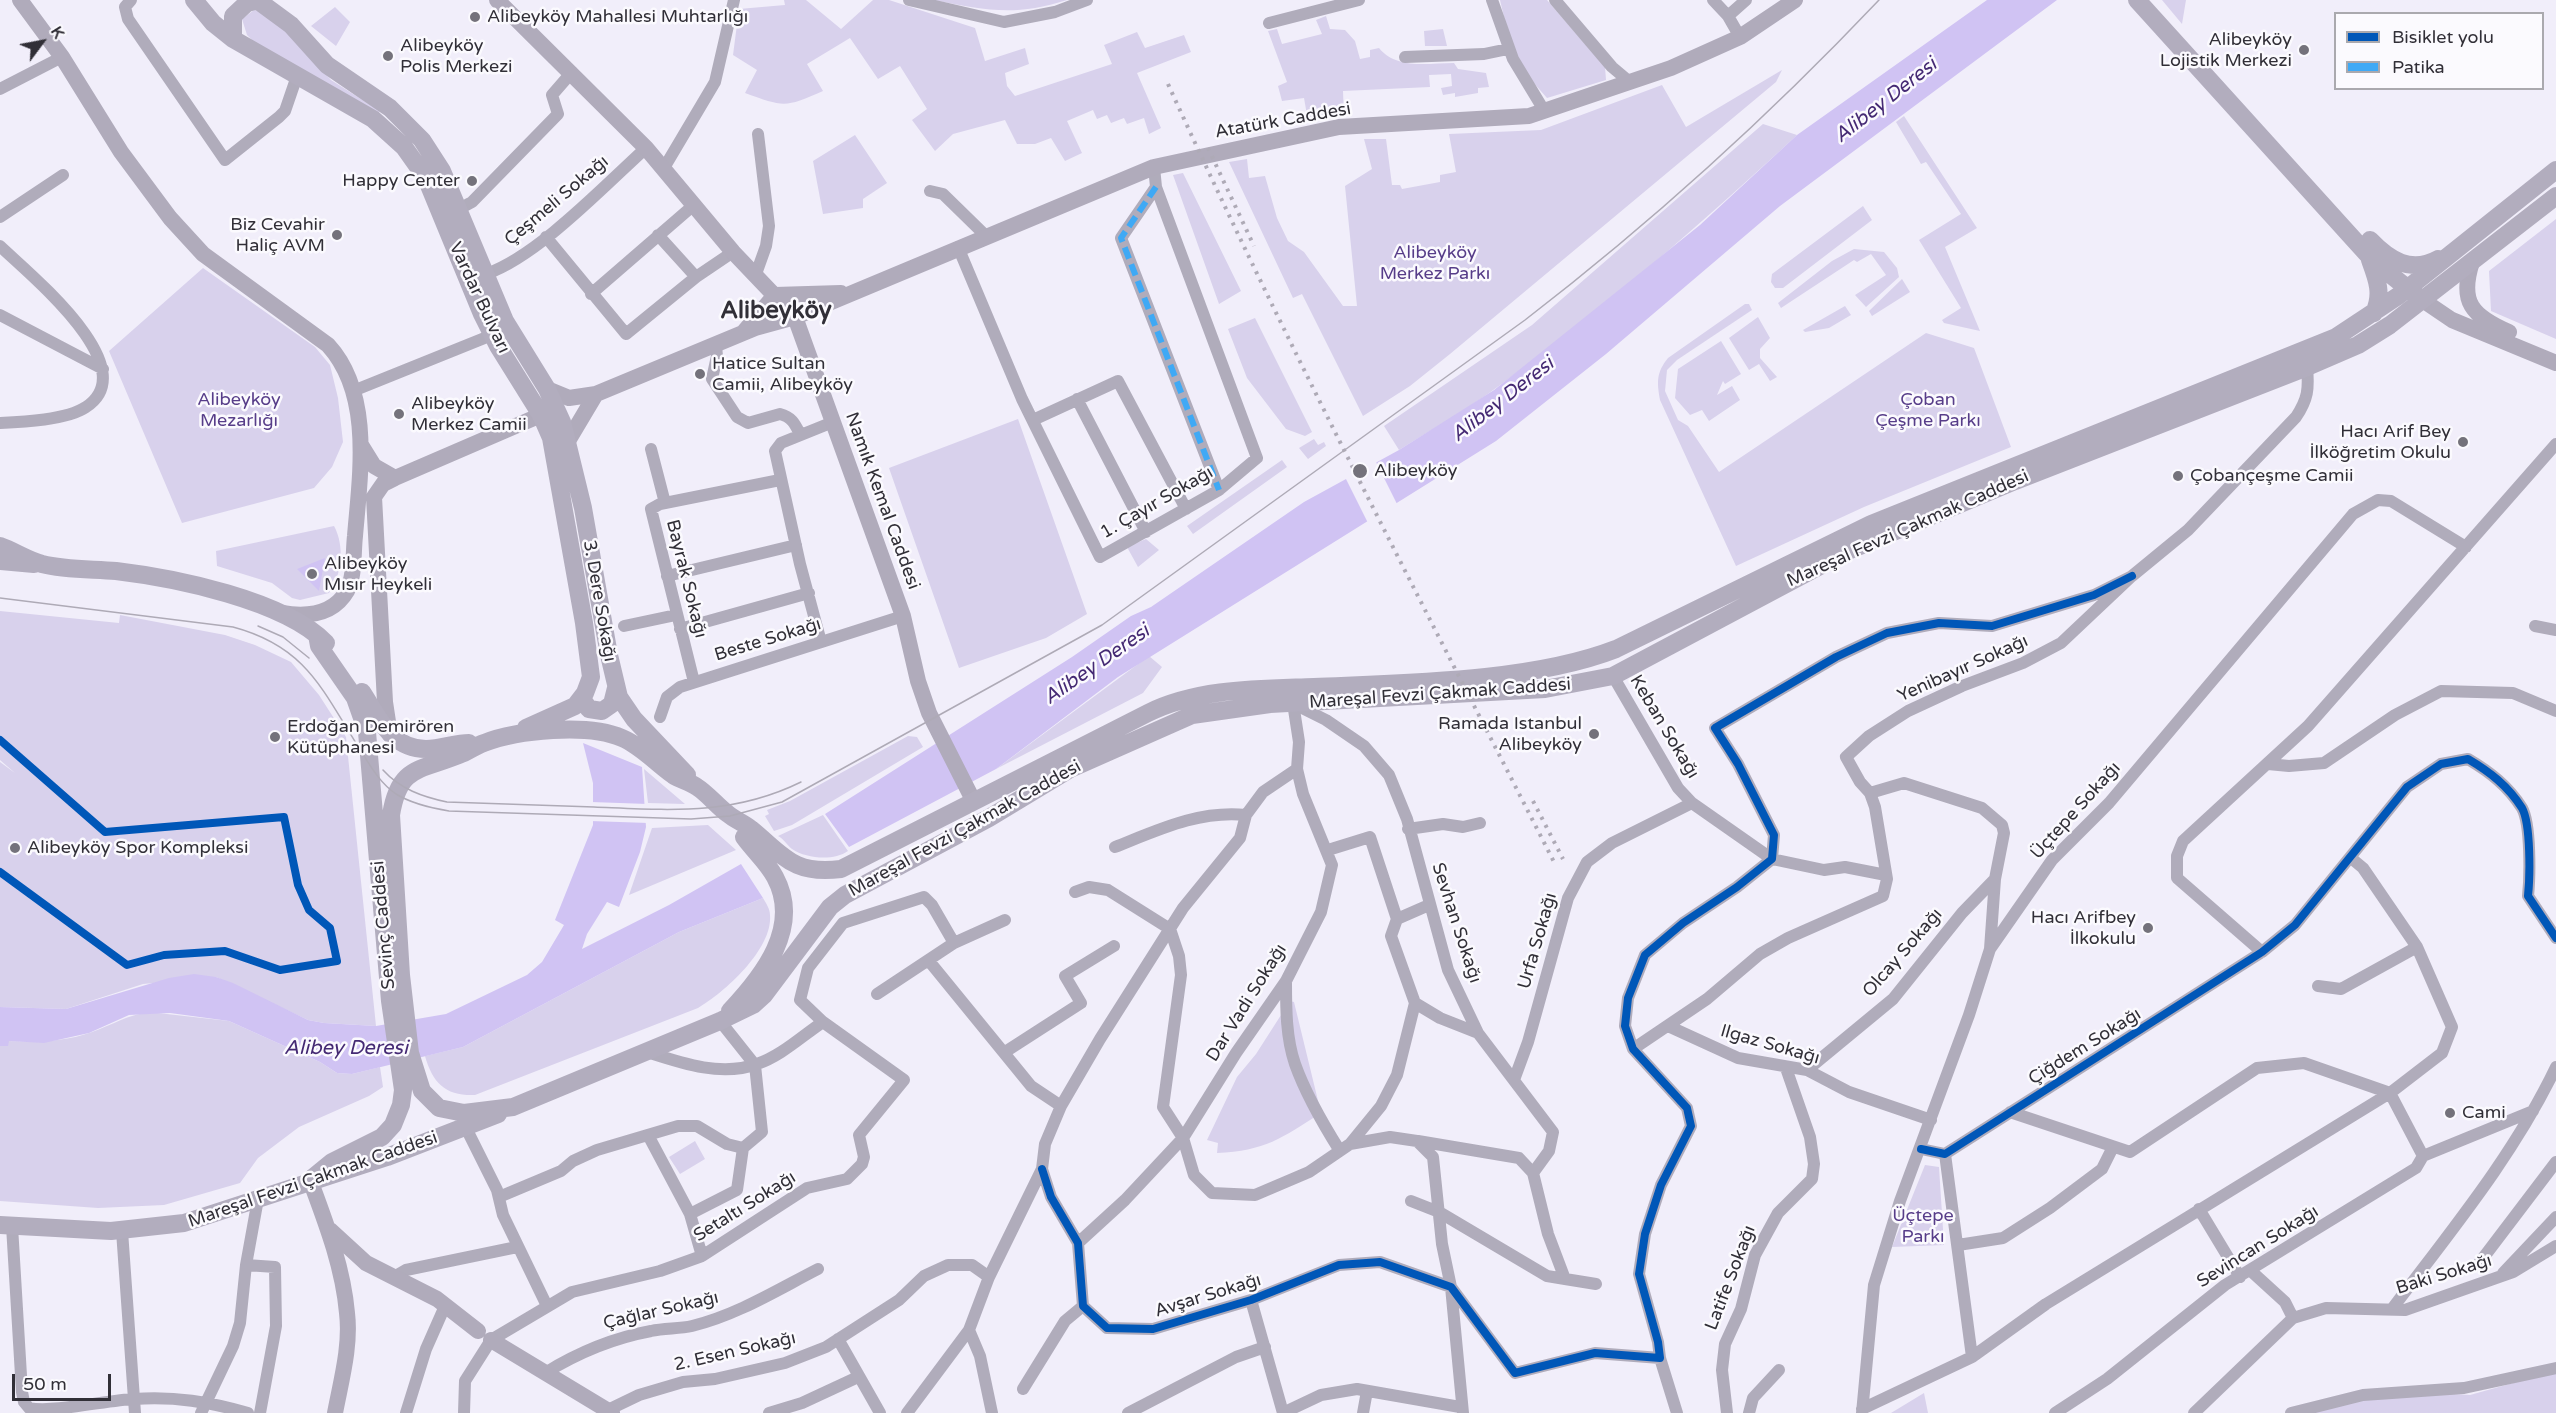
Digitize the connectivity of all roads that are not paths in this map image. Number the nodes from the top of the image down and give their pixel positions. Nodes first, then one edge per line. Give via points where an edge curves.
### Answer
1 (20, 0) edge
2 (131, 0) edge
3 (194, 0) edge
4 (257, 0) edge
5 (497, 0) edge
6 (734, 0) edge
7 (909, 0) edge
8 (1087, 0) edge
9 (1359, 0) edge
10 (1492, 0) edge
11 (1555, 0) edge
12 (1713, 0) edge
13 (1746, 0) edge
14 (1795, 0) edge
15 (2137, 0) edge
16 (1728, 16) junction
17 (1269, 23) dead end
18 (1740, 37) junction
19 (233, 39) junction
20 (1508, 49) junction
21 (62, 57) junction
22 (1405, 57) dead end
23 (572, 72) junction
24 (297, 76) junction
25 (1631, 82) junction
26 (0, 89) edge
27 (1545, 112) junction
28 (2250, 122) junction
29 (758, 134) dead end
30 (646, 148) junction
31 (1154, 167) junction
32 (664, 168) junction
33 (2556, 170) edge
34 (63, 175) dead end
35 (1156, 186) junction
36 (930, 191) dead end
37 (2556, 196) edge
38 (694, 204) junction
39 (459, 208) junction
40 (0, 217) edge
41 (658, 235) junction
42 (986, 236) junction
43 (546, 237) junction
44 (0, 246) edge
45 (958, 247) junction
46 (2454, 251) junction
47 (733, 252) junction
48 (2367, 254) junction
49 (2472, 262) junction
50 (486, 274) junction
51 (756, 274) junction
52 (696, 277) junction
53 (851, 293) junction
54 (591, 294) junction
55 (2415, 294) junction
56 (775, 295) junction
57 (2374, 313) junction
58 (0, 315) edge
59 (795, 317) junction
60 (743, 333) junction
61 (492, 335) junction
62 (716, 346) junction
63 (2556, 353) edge
64 (2556, 363) edge
65 (2307, 367) junction
66 (104, 369) junction
67 (536, 373) junction
68 (547, 389) junction
69 (353, 391) junction
70 (596, 394) junction
71 (1077, 399) junction
72 (541, 415) junction
73 (1033, 420) junction
74 (833, 422) junction
75 (0, 423) edge
76 (800, 434) junction
77 (359, 441) junction
78 (568, 441) junction
79 (2556, 444) edge
80 (651, 449) dead end
81 (556, 465) junction
82 (395, 478) junction
83 (780, 480) junction
84 (1219, 490) junction
85 (665, 503) junction
86 (1186, 509) junction
87 (1146, 532) junction
88 (0, 546) edge
89 (796, 546) junction
90 (2466, 547) junction
91 (0, 561) edge
92 (41, 564) junction
93 (668, 576) junction
94 (2132, 576) junction
95 (809, 593) junction
96 (282, 613) junction
97 (676, 615) junction
98 (903, 616) junction
99 (624, 626) dead end
100 (2535, 626) dead end
101 (680, 629) junction
102 (2556, 630) edge
103 (317, 635) junction
104 (821, 642) junction
105 (1616, 649) junction
106 (1612, 676) junction
107 (694, 682) junction
108 (616, 688) junction
109 (582, 699) junction
110 (1293, 703) junction
111 (2556, 711) edge
112 (660, 717) dead end
113 (516, 734) junction
114 (390, 735) junction
115 (483, 743) junction
116 (2268, 764) junction
117 (1297, 769) junction
118 (698, 788) junction
119 (1870, 793) junction
120 (970, 796) junction
121 (1692, 803) junction
122 (1246, 815) junction
123 (730, 816) junction
124 (1480, 823) dead end
125 (1408, 829) junction
126 (937, 845) junction
127 (1115, 847) dead end
128 (1328, 850) junction
129 (2351, 858) junction
130 (1772, 859) junction
131 (1886, 874) junction
132 (1995, 879) junction
133 (1075, 892) dead end
134 (1429, 905) junction
135 (1397, 919) junction
136 (1005, 920) dead end
137 (1170, 929) junction
138 (2556, 938) edge
139 (954, 943) junction
140 (1114, 946) dead end
141 (2417, 947) junction
142 (1990, 949) junction
143 (2262, 952) junction
144 (929, 962) junction
145 (1286, 981) junction
146 (2318, 986) dead end
147 (877, 994) dead end
148 (397, 1000) junction
149 (1415, 1003) junction
150 (720, 1021) junction
151 (823, 1022) junction
152 (1668, 1026) junction
153 (1478, 1034) junction
154 (1633, 1048) junction
155 (647, 1052) junction
156 (1005, 1052) junction
157 (755, 1065) junction
158 (2556, 1067) edge
159 (1786, 1068) junction
160 (1807, 1070) junction
161 (407, 1071) junction
162 (1514, 1080) junction
163 (2390, 1093) junction
164 (1061, 1106) junction
165 (513, 1107) junction
166 (2533, 1111) junction
167 (2010, 1112) junction
168 (1931, 1120) junction
169 (466, 1128) junction
170 (648, 1135) junction
171 (1183, 1138) junction
172 (1417, 1141) junction
173 (1345, 1147) junction
174 (2113, 1147) junction
175 (743, 1148) junction
176 (1921, 1149) junction
177 (1945, 1154) junction
178 (2423, 1156) junction
179 (2556, 1162) edge
180 (1042, 1169) junction
181 (1533, 1173) junction
182 (310, 1180) junction
183 (499, 1197) junction
184 (258, 1199) junction
185 (1411, 1201) dead end
186 (2199, 1209) junction
187 (1439, 1212) junction
188 (690, 1214) junction
189 (2556, 1217) edge
190 (6, 1226) edge
191 (330, 1230) junction
192 (122, 1231) junction
193 (1078, 1243) junction
194 (1958, 1245) junction
195 (2556, 1246) edge
196 (517, 1247) junction
197 (702, 1256) junction
198 (246, 1265) junction
199 (2477, 1266) dead end
200 (818, 1269) dead end
201 (2245, 1274) junction
202 (394, 1277) junction
203 (989, 1277) junction
204 (2499, 1277) junction
205 (1565, 1279) junction
206 (1596, 1284) dead end
207 (1451, 1287) junction
208 (1251, 1300) junction
209 (446, 1306) junction
210 (547, 1306) junction
211 (1083, 1306) junction
212 (2392, 1310) junction
213 (2293, 1318) junction
214 (969, 1330) junction
215 (485, 1335) junction
216 (838, 1339) junction
217 (1265, 1347) junction
218 (1972, 1357) junction
219 (1660, 1358) junction
220 (2556, 1368) edge
221 (1779, 1370) dead end
222 (545, 1373) junction
223 (858, 1377) junction
224 (1023, 1389) dead end
225 (1367, 1391) junction
226 (133, 1399) junction
227 (203, 1407) edge
228 (1461, 1410) edge
229 (610, 1411) edge
230 (1862, 1411) edge
231 (135, 1413) edge
232 (248, 1413) edge
233 (260, 1413) edge
234 (335, 1413) edge
235 (406, 1413) edge
236 (464, 1413) edge
237 (770, 1413) edge
238 (880, 1413) edge
239 (907, 1413) edge
240 (992, 1413) edge
241 (1128, 1413) edge
242 (1283, 1413) edge
243 (1364, 1413) edge
244 (1677, 1413) edge
245 (1727, 1413) edge
246 (1749, 1413) edge
247 (2055, 1413) edge
248 (2194, 1413) edge
249 (2291, 1413) edge

1 - 21 main road
2 - 24 street via 125,7 128,19 225,160 285,111
3 - 19 main road, Vardar Bulvarı
4 - 19 main road via 247,3 233,16
4 - 39 main road, Vardar Bulvarı via 291,25 327,65 410,126 432,154
5 - 23 main road, Namık Kemal Caddesi
6 - 32 street via 715,82
7 - 8 street via 1004,22 1055,12
9 - 17 street
10 - 20 street
11 - 25 street via 1612,67
12 - 16 street
13 - 16 street
14 - 18 main road, Atatürk Caddesi
15 - 28 main road
16 - 18 street
18 - 25 main road, Atatürk Caddesi
19 - 24 main road, Vardar Bulvarı
20 - 22 street via 1484,54
20 - 27 street
21 - 26 street
21 - 69 main road via 121,152 170,218 203,254 328,345 340,358
23 - 30 main road, Namık Kemal Caddesi
23 - 39 street via 552,95 558,114 472,202
24 - 61 main road, Vardar Bulvarı via 373,119 411,156 433,193
25 - 27 main road, Atatürk Caddesi
27 - 31 main road, Atatürk Caddesi via 1502,119 1339,127
28 - 46 main road via 2288,152 2394,261 2414,266
28 - 48 main road
29 - 51 street via 769,226
30 - 32 main road, Namık Kemal Caddesi
30 - 43 street, Çeşmeli Sokağı
31 - 35 street, 1. Çayır Sokağı
31 - 42 main road, Atatürk Caddesi
32 - 38 main road, Namık Kemal Caddesi
33 - 46 main road, Mareşal Fevzi Çakmak Caddesi
34 - 40 street
35 - 84 street via 1121,238
35 - 84 street, 1. Çayır Sokağı via 1257,458
36 - 42 street via 943,194
37 - 49 main road, Mareşal Fevzi Çakmak Caddesi
38 - 41 street
38 - 47 main road, Namık Kemal Caddesi
39 - 50 main road, Vardar Bulvarı
41 - 52 street
41 - 54 street
42 - 45 main road, Atatürk Caddesi
43 - 50 street, Çeşmeli Sokağı via 514,261
43 - 54 street
44 - 66 street via 88,337
45 - 53 main road, Atatürk Caddesi
45 - 73 street, 1. Çayır Sokağı
46 - 55 main road, Mareşal Fevzi Çakmak Caddesi
47 - 51 main road, Namık Kemal Caddesi
47 - 52 street
48 - 55 main road
48 - 57 main road via 2379,288
49 - 55 main road, Mareşal Fevzi Çakmak Caddesi
49 - 63 main road via 2466,291 2474,312 2493,325
50 - 67 main road, Vardar Bulvarı via 505,321
51 - 56 main road, Namık Kemal Caddesi
52 - 54 street via 626,334
53 - 56 main road, Atatürk Caddesi
53 - 59 main road, Atatürk Caddesi
55 - 57 main road, Mareşal Fevzi Çakmak Caddesi
55 - 64 main road via 2452,320
55 - 65 main road, Mareşal Fevzi Çakmak Caddesi via 2373,336
56 - 59 main road, Namık Kemal Caddesi
56 - 60 main road, Atatürk Caddesi
57 - 105 main road, Mareşal Fevzi Çakmak Caddesi via 2306,350 1871,524
58 - 66 street
59 - 60 main road, Atatürk Caddesi
59 - 74 main road, Namık Kemal Caddesi
60 - 62 main road, Atatürk Caddesi
61 - 69 street
61 - 72 main road, Vardar Bulvarı
62 - 70 main road, Atatürk Caddesi
62 - 76 street via 712,379 737,417 743,422 754,422 780,414 790,417
65 - 94 street, Yenibayır Sokağı via 2310,390 2296,417 2188,530
65 - 106 main road, Mareşal Fevzi Çakmak Caddesi via 1848,551
66 - 75 street via 101,391 85,408 34,421
67 - 68 main road, Vardar Bulvarı
67 - 72 main road via 533,393
68 - 70 main road, Atatürk Caddesi via 569,398
68 - 78 main road, 3. Dere Sokağı
69 - 77 main road
70 - 78 main road
71 - 73 street
71 - 86 street via 1118,381
71 - 87 street
72 - 81 main road, Vardar Bulvarı
72 - 82 main road
73 - 87 street, 1. Çayır Sokağı via 1100,557
74 - 76 street
74 - 98 main road, Namık Kemal Caddesi
76 - 83 street via 781,443 775,451
77 - 82 main road via 374,466
77 - 96 main road via 358,504 347,590 320,613
78 - 81 main road
78 - 108 main road, 3. Dere Sokağı
79 - 90 street
80 - 85 street
81 - 109 main road, Vardar Bulvarı via 590,661 591,677
82 - 114 main road via 378,490 373,508
83 - 85 street, Bayrak Sokağı
83 - 89 street
84 - 86 street, 1. Çayır Sokağı
85 - 93 street, Bayrak Sokağı via 655,505 651,513
86 - 87 street, 1. Çayır Sokağı
88 - 92 main road
89 - 93 street
89 - 95 street
90 - 116 street via 2307,726
90 - 142 street, Üçtepe Sokağı via 2391,501 2378,500 2353,514 2109,804 2052,860
91 - 92 main road
92 - 96 main road via 150,576
93 - 97 street, Bayrak Sokağı
94 - 119 street, Yenibayır Sokağı via 2061,643 2023,663 1931,699 1869,736 1846,757
94 - 130 street via 2094,595 1992,626 1939,623 1887,633 1836,657 1715,728 1774,835
95 - 101 street
95 - 104 street
96 - 103 main road
97 - 99 street
97 - 101 street, Bayrak Sokağı
98 - 104 street, Beste Sokağı
98 - 120 main road, Namık Kemal Caddesi via 918,681 932,720
100 - 102 street
101 - 107 street, Bayrak Sokağı
103 - 114 main road via 340,660
103 - 148 main road, Sevinç Caddesi via 319,646 355,698 367,732
104 - 107 street, Beste Sokağı
105 - 106 main road
105 - 120 main road, Mareşal Fevzi Çakmak Caddesi via 1571,663 1503,674 1274,689 1179,701
106 - 110 main road, Mareşal Fevzi Çakmak Caddesi via 1522,691
106 - 121 street, Keban Sokağı via 1678,789
107 - 112 street, Beste Sokağı via 667,698
108 - 109 main road via 612,704 602,711 589,709
108 - 118 main road, 3. Dere Sokağı via 634,719
109 - 113 main road via 567,712
110 - 117 street, Dar Vadi Sokağı via 1299,742
110 - 125 street, Sevhan Sokağı via 1364,747 1389,775
110 - 126 main road, Mareşal Fevzi Çakmak Caddesi via 1215,710 1167,724 1070,769
111 - 116 street via 2513,693 2441,691 2395,715 2324,763
113 - 115 main road
113 - 118 main road via 573,728 598,730 622,738
114 - 115 main road via 406,745 427,749
115 - 148 main road, Sevinç Caddesi via 414,771 394,793 391,815
116 - 143 street via 2183,841 2175,870 2176,878
117 - 122 street via 1263,792
117 - 128 street, Dar Vadi Sokağı via 1303,794
118 - 123 main road
119 - 131 street, Yenibayır Sokağı via 1881,833
119 - 132 street via 1904,783 1982,808 2002,825 2004,833
120 - 123 main road, Mareşal Fevzi Çakmak Caddesi via 852,865 826,871 797,866 781,857
120 - 126 main road via 971,813 945,831
121 - 130 street, Keban Sokağı
121 - 162 street, Urfa Sokağı via 1612,843 1587,862 1568,898
122 - 127 street via 1221,813 1186,819
122 - 137 street via 1240,837 1194,892
123 - 150 main road via 776,879 785,915 778,941 761,974
124 - 125 street
125 - 134 street, Sevhan Sokağı
126 - 150 main road, Mareşal Fevzi Çakmak Caddesi via 830,907 764,995 753,1005
128 - 135 street via 1370,837
128 - 145 street, Dar Vadi Sokağı via 1332,865 1321,912
129 - 138 street, Çiğdem Sokağı via 2407,787 2441,764 2468,759 2495,775 2523,810 2531,870 2528,896
129 - 141 street via 2363,868
129 - 143 street, Çiğdem Sokağı via 2295,925
130 - 131 street via 1824,870 1845,867
130 - 154 street via 1645,955 1628,998 1625,1026
131 - 152 street, Yenibayır Sokağı via 1883,896 1760,954
132 - 142 street
132 - 160 street, Olcay Sokağı via 1962,913 1893,999
133 - 137 street via 1089,887 1108,890
134 - 135 street
134 - 153 street, Sevhan Sokağı via 1448,970
135 - 149 street via 1391,936
136 - 139 street
137 - 164 street
137 - 171 street via 1181,975 1163,1107
139 - 144 street
139 - 151 street via 924,897 843,923 808,968 800,1000
140 - 156 street via 1065,976 1081,1003
141 - 146 street via 2341,989
141 - 163 street via 2452,1027 2442,1053
142 - 168 street, Üçtepe Sokağı
143 - 167 street, Çiğdem Sokağı
144 - 147 street
144 - 156 street
145 - 171 street, Dar Vadi Sokağı
145 - 173 street via 1287,1020 1295,1063 1321,1120
148 - 161 main road
149 - 153 street
149 - 173 street via 1397,1076 1382,1106
150 - 155 main road
150 - 157 street
151 - 157 street
151 - 197 street, Setaltı Sokağı via 904,1080 859,1135 862,1164 847,1179 807,1188
152 - 154 street, Yenibayır Sokağı
152 - 159 street, Ilgaz Sokağı via 1738,1058
153 - 162 street, Sevhan Sokağı
154 - 219 street via 1687,1107 1691,1126 1661,1185 1640,1264 1639,1274
155 - 157 street via 682,1064 714,1069
155 - 165 main road
156 - 164 street via 1031,1086
157 - 175 street via 762,1132
158 - 166 street
159 - 160 street, Ilgaz Sokağı
159 - 245 street, Latife Sokağı via 1810,1137 1812,1179 1778,1213 1755,1255 1741,1309 1725,1344 1722,1370
160 - 168 street, Ilgaz Sokağı via 1849,1092
161 - 165 main road via 430,1101 445,1110 464,1113
161 - 182 main road via 401,1105 388,1131 370,1145 321,1169
162 - 181 street, Sevhan Sokağı via 1553,1132 1549,1150
163 - 174 street via 2304,1063 2258,1068 2130,1152
163 - 178 street
163 - 186 street
164 - 180 street via 1045,1144
165 - 169 main road, Mareşal Fevzi Çakmak Caddesi
166 - 178 street
166 - 212 street
167 - 174 street
167 - 177 street, Çiğdem Sokağı
168 - 176 street, Üçtepe Sokağı
169 - 182 main road, Mareşal Fevzi Çakmak Caddesi
169 - 183 street
170 - 175 street via 678,1126 697,1126 727,1144
170 - 183 street via 597,1150 561,1171
170 - 188 street
171 - 173 street via 1194,1175 1212,1193 1255,1195 1309,1172
171 - 193 street, Dar Vadi Sokağı
172 - 173 street via 1390,1137
172 - 181 street via 1519,1158
172 - 187 street via 1433,1157
174 - 194 street via 2102,1168 2041,1214 2002,1238
175 - 188 street via 738,1190
176 - 177 street
176 - 230 street, Üçtepe Sokağı via 1874,1285
177 - 194 street
178 - 201 street, Sevincan Sokağı via 2416,1168
179 - 199 street
180 - 193 street via 1051,1197
180 - 203 street
181 - 205 street via 1548,1234
182 - 184 main road, Mareşal Fevzi Çakmak Caddesi
182 - 191 main road
183 - 196 street
184 - 192 main road, Mareşal Fevzi Çakmak Caddesi via 184,1223
184 - 198 street
185 - 187 street
186 - 201 street
186 - 218 street via 2046,1304
187 - 205 street via 1548,1276
187 - 207 street
188 - 197 street
189 - 204 street
190 - 192 main road, Mareşal Fevzi Çakmak Caddesi
190 - 226 street via 24,1402 33,1409
191 - 202 main road via 366,1263
191 - 234 main road via 347,1313 347,1344
192 - 226 street
193 - 211 street
194 - 218 street
195 - 204 street, Baki Sokağı
196 - 202 street via 406,1270
196 - 210 street
197 - 210 street, Setaltı Sokağı via 660,1271 572,1292
198 - 227 street via 240,1323
198 - 233 street via 275,1267 276,1326
200 - 222 street, Çağlar Sokağı via 733,1313 691,1326 600,1344
201 - 213 street via 2285,1302
201 - 247 street, Sevincan Sokağı via 2225,1285 2107,1379
202 - 209 main road
203 - 214 street
203 - 216 street, 2. Esen Sokağı via 972,1265 948,1265 924,1276 899,1300
204 - 212 street, Baki Sokağı via 2405,1310
205 - 206 street
207 - 208 street, Avşar Sokağı via 1380,1262 1339,1266
207 - 219 street via 1515,1373 1594,1353
207 - 228 street
208 - 211 street, Avşar Sokağı via 1153,1329 1107,1328
208 - 217 street
209 - 215 main road
209 - 235 street via 426,1349
210 - 215 street, Setaltı Sokağı
211 - 224 street via 1065,1321
212 - 213 street, Baki Sokağı via 2326,1308
213 - 248 street, Baki Sokağı
214 - 239 street
214 - 240 street via 980,1356
215 - 222 main road
215 - 236 street via 465,1381
216 - 223 street
216 - 229 street, 2. Esen Sokağı via 785,1363 683,1382 639,1395
217 - 241 street via 1236,1357
217 - 242 street
218 - 230 street
219 - 244 street
220 - 249 street via 2464,1388 2362,1395
221 - 246 street via 1753,1398
222 - 229 main road
223 - 237 street
223 - 238 street
225 - 228 street
225 - 242 street via 1321,1395
225 - 243 street
226 - 227 street via 182,1398
226 - 231 street
227 - 232 street

